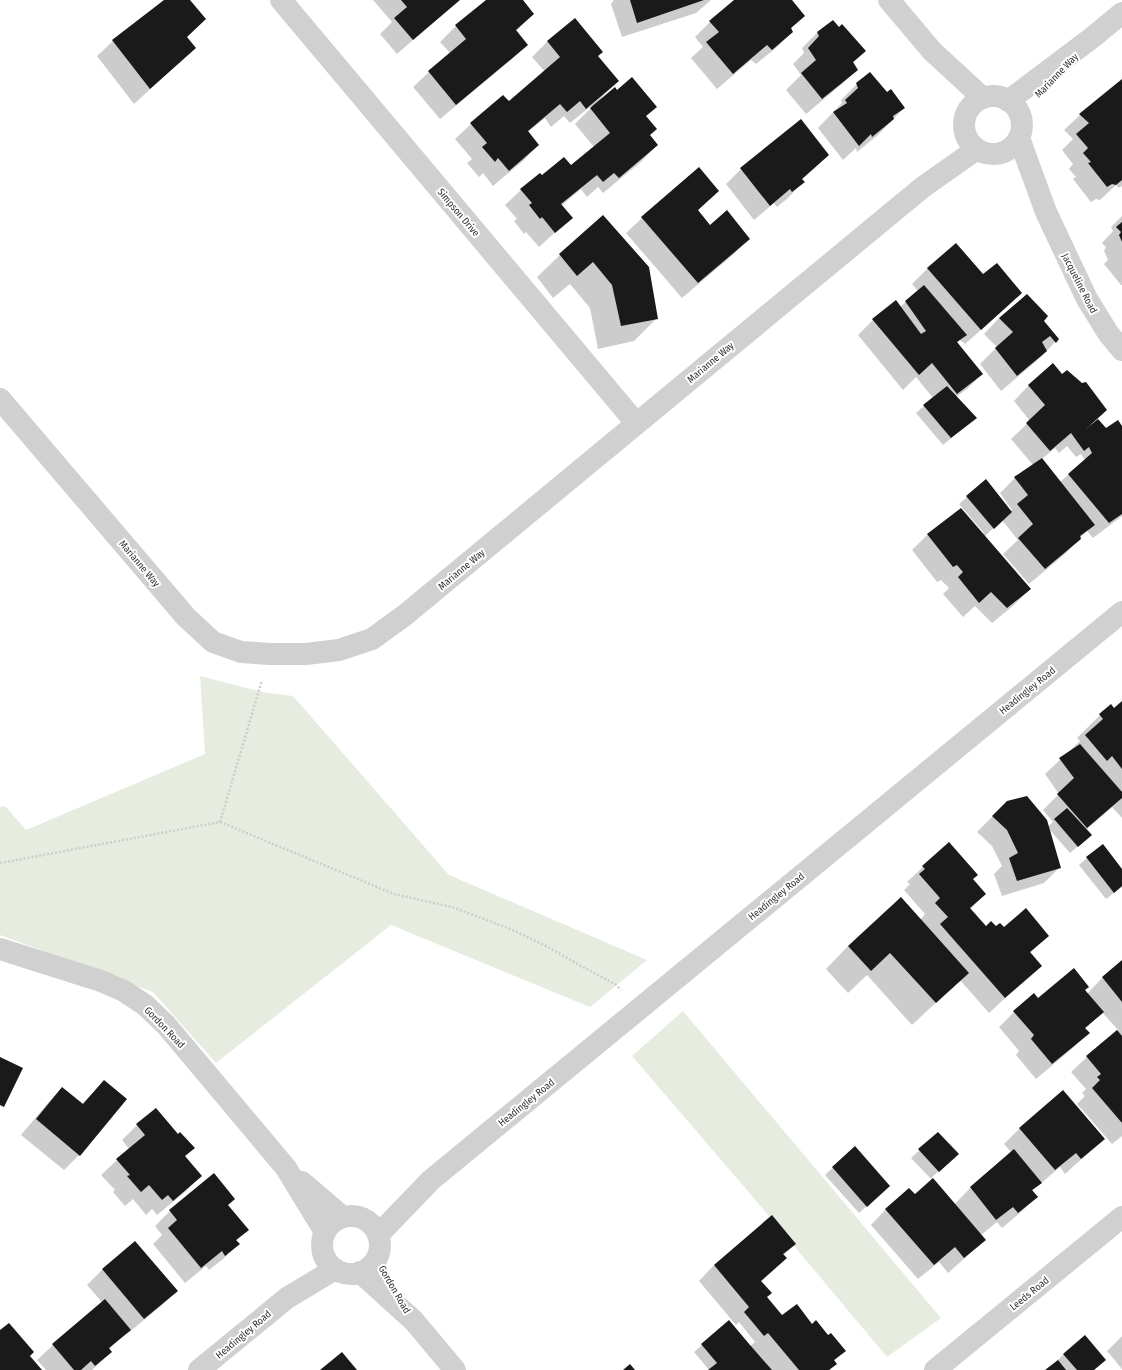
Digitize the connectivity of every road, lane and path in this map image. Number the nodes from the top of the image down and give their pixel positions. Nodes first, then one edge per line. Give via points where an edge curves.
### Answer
1 (281, 0) edge
2 (889, 0) edge
3 (1122, 13) edge
4 (976, 104) junction
5 (1014, 107) junction
6 (1019, 138) junction
7 (972, 143) junction
8 (1000, 154) junction
9 (1046, 212) junction
10 (1122, 350) edge
11 (0, 399) edge
12 (636, 423) junction
13 (1122, 612) edge
14 (263, 678) dead end
15 (220, 822) junction
16 (0, 863) edge
17 (0, 949) edge
18 (638, 1010) junction
19 (286, 1168) junction
20 (343, 1217) junction
21 (1122, 1217) edge
22 (372, 1228) junction
23 (328, 1251) junction
24 (377, 1258) junction
25 (360, 1272) junction
26 (414, 1321) junction
27 (200, 1370) edge
28 (455, 1370) edge
29 (935, 1370) edge

1 - 12 street, Simpson Drive
2 - 4 street
3 - 5 street, Marianne Way
4 - 5 street via 996,97
4 - 7 street via 964,122
5 - 6 street via 1022,122
6 - 8 street via 1012,148
6 - 9 street, Jacqueline Road
7 - 8 street via 984,153
7 - 12 street, Marianne Way via 923,187
8 - 9 street, Jacqueline Road via 1015,168
9 - 10 street, Jacqueline Road via 1087,300
11 - 12 street, Marianne Way via 186,617 213,642 241,652 270,654 306,654 339,650 372,639 405,615
13 - 18 street, Headingley Road
14 - 15 path
15 - 16 path
15 - 18 path via 394,894 452,907 508,928 615,984
17 - 19 street, Gordon Road via 101,981 124,991 145,1005 166,1025
18 - 22 street, Headingley Road
19 - 20 street, Gordon Road
19 - 23 street, Gordon Road
20 - 22 street via 351,1216
20 - 23 street via 330,1225
21 - 29 street, Leeds Road
22 - 24 street via 380,1243
23 - 25 street via 343,1273
23 - 27 street, Headingley Road via 287,1298
24 - 25 street via 367,1269
24 - 26 street, Gordon Road
25 - 26 street, Gordon Road
26 - 28 street, Gordon Road

